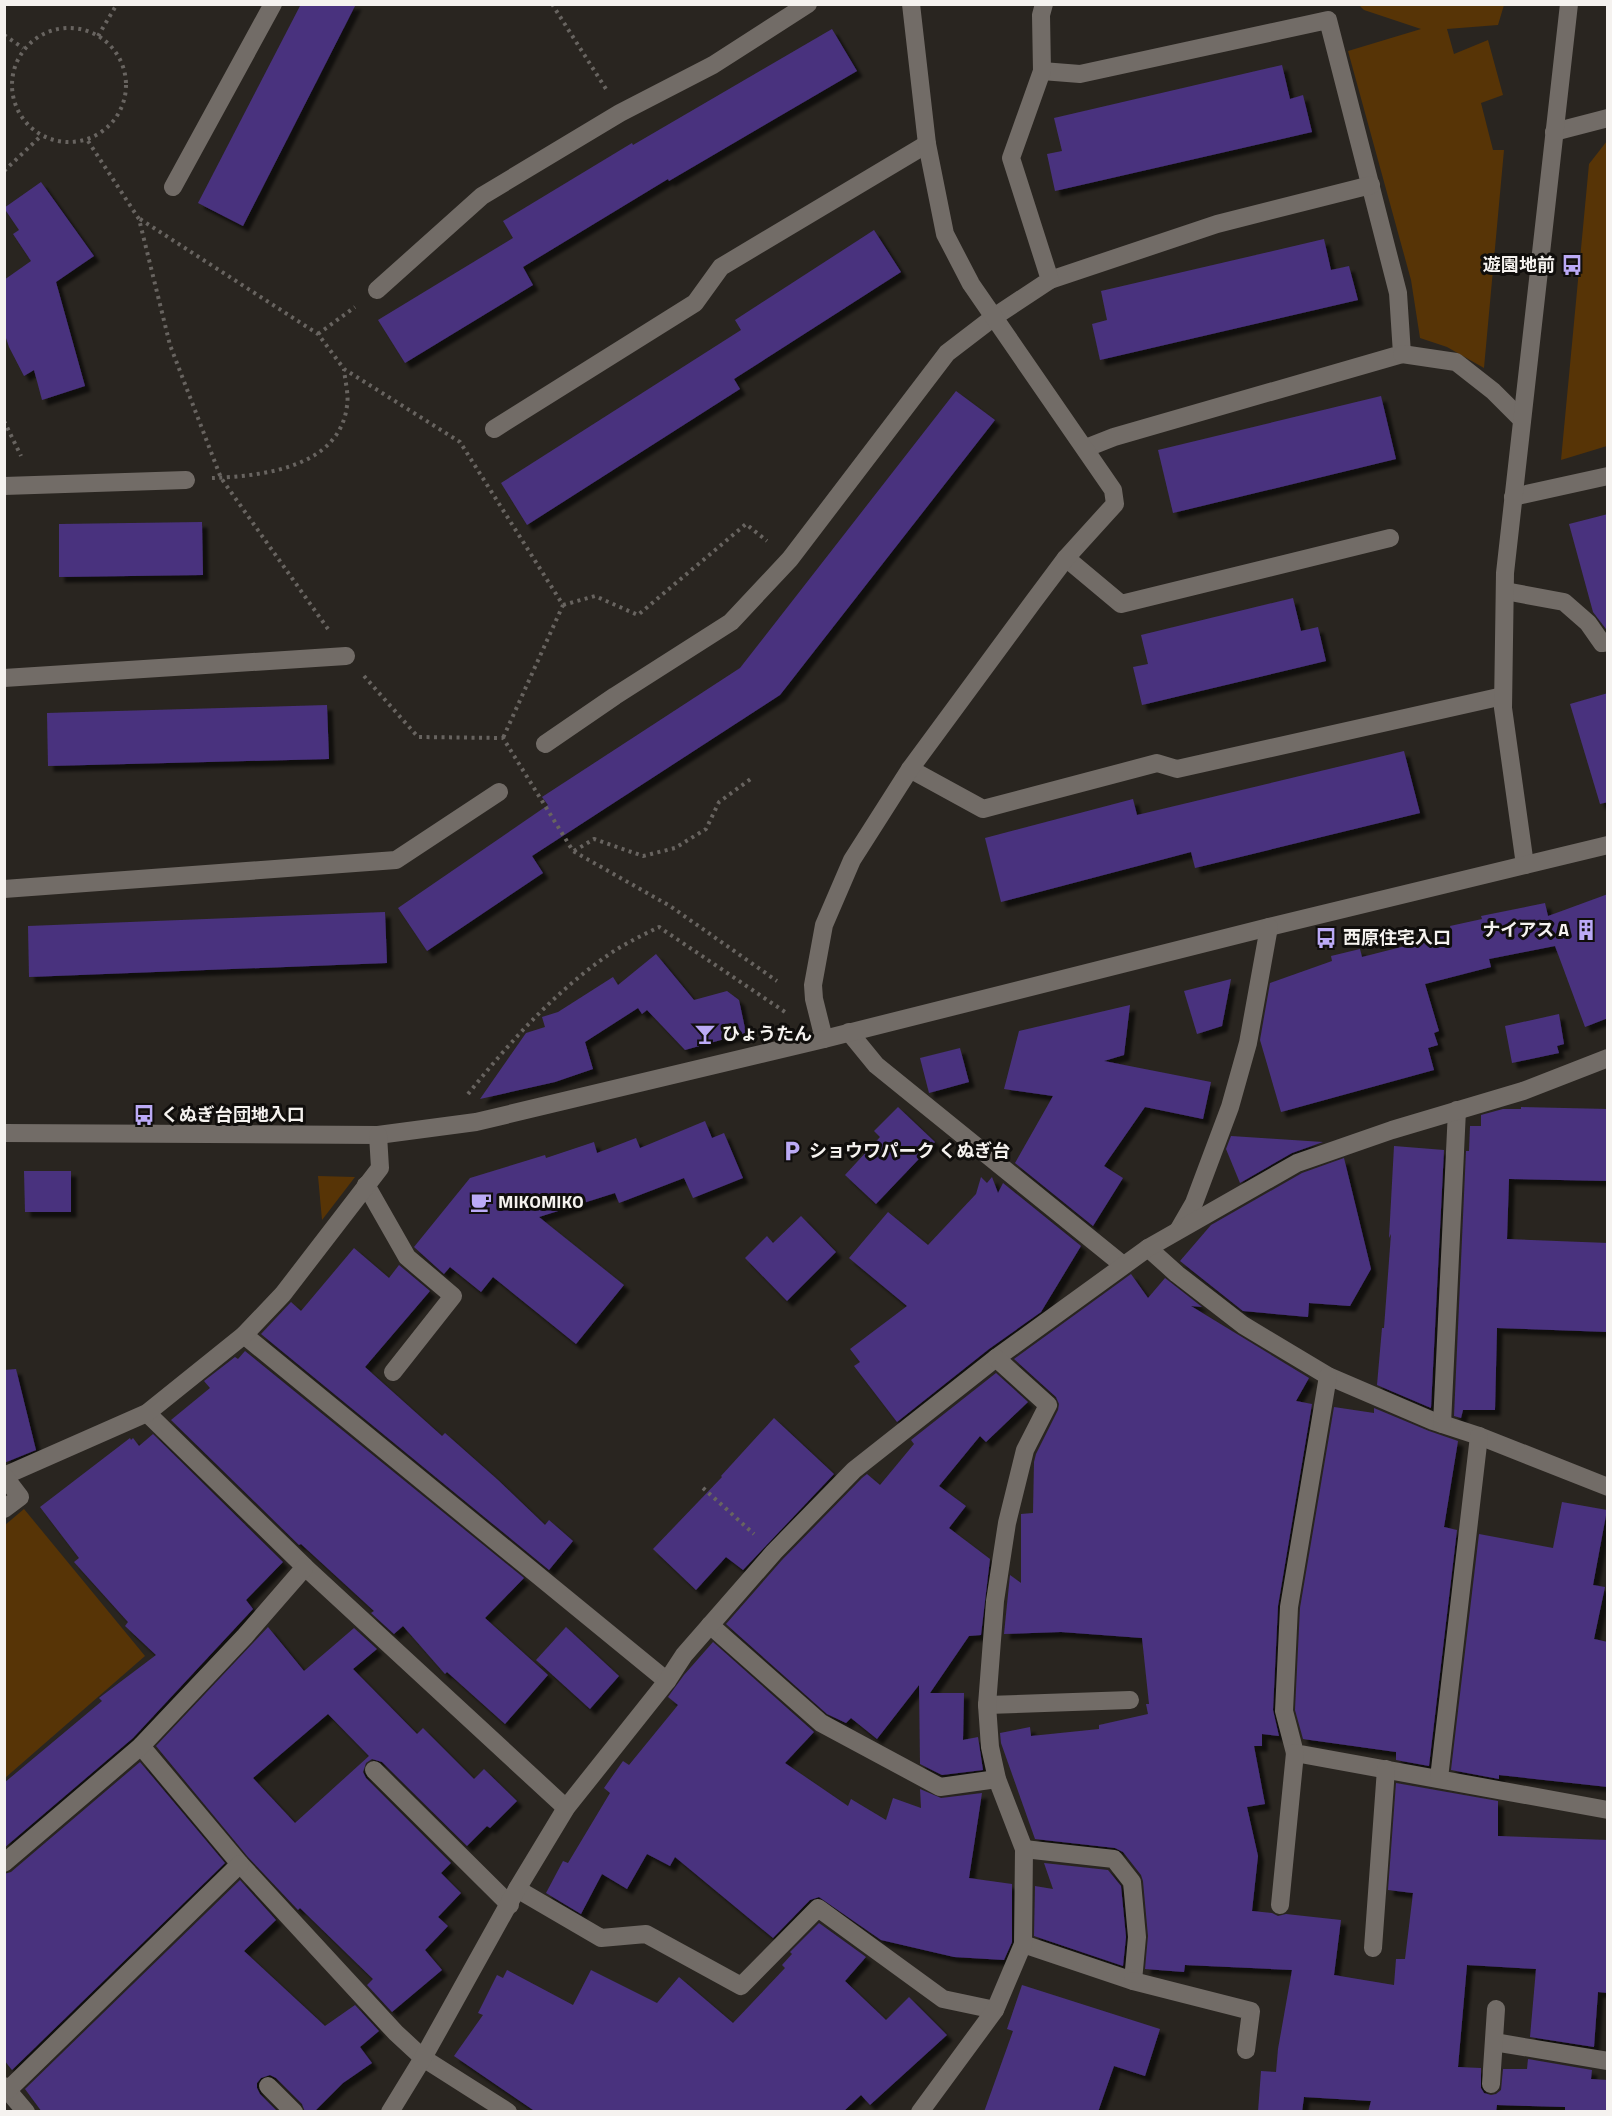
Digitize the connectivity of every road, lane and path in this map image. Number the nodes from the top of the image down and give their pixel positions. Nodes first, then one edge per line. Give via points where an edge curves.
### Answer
1 (117, 4) edge
2 (273, 4) edge
3 (552, 4) edge
4 (808, 4) edge
5 (911, 4) edge
6 (1044, 4) edge
7 (1569, 4) edge
8 (4, 35) edge
9 (98, 36) junction
10 (23, 48) junction
11 (1042, 71) junction
12 (620, 113) junction
13 (1608, 118) edge
14 (1554, 132) junction
15 (42, 135) junction
16 (88, 141) junction
17 (927, 144) junction
18 (4, 171) edge
19 (1371, 185) junction
20 (173, 187) dead end
21 (140, 219) junction
22 (1050, 280) junction
23 (377, 290) joint
24 (994, 317) junction
25 (318, 334) junction
26 (1402, 354) junction
27 (344, 369) junction
28 (1522, 420) junction
29 (4, 421) edge
30 (494, 429) dead end
31 (1086, 448) junction
32 (25, 465) dead end
33 (1608, 476) edge
34 (221, 478) junction
35 (186, 480) joint
36 (5, 487) edge
37 (1513, 497) junction
38 (1390, 538) dead end
39 (1066, 558) junction
40 (790, 560) junction
41 (1505, 591) junction
42 (563, 605) junction
43 (1608, 642) edge
44 (346, 656) junction
45 (4, 678) edge
46 (1503, 696) junction
47 (503, 738) junction
48 (545, 744) dead end
49 (910, 769) junction
50 (752, 778) dead end
51 (500, 792) dead end
52 (1608, 845) edge
53 (573, 851) junction
54 (1525, 865) junction
55 (4, 889) edge
56 (1269, 927) junction
57 (777, 981) dead end
58 (849, 1032) junction
59 (824, 1039) junction
60 (1608, 1058) edge
61 (1457, 1110) junction
62 (440, 1127) junction
63 (4, 1133) edge
64 (378, 1135) junction
65 (366, 1185) junction
66 (1178, 1230) junction
67 (1148, 1248) junction
68 (1123, 1265) junction
69 (244, 1335) junction
70 (996, 1358) junction
71 (393, 1372) dead end
72 (1328, 1376) junction
73 (147, 1413) junction
74 (1442, 1424) junction
75 (1479, 1436) junction
76 (4, 1476) edge
77 (1608, 1487) edge
78 (703, 1488) dead end
79 (4, 1509) edge
80 (774, 1552) junction
81 (305, 1568) junction
82 (710, 1625) junction
83 (667, 1681) junction
84 (1130, 1700) dead end
85 (987, 1705) junction
86 (141, 1746) junction
87 (1295, 1753) junction
88 (1386, 1769) junction
89 (374, 1770) dead end
90 (1439, 1778) junction
91 (997, 1779) junction
92 (566, 1808) junction
93 (1608, 1810) edge
94 (1024, 1849) junction
95 (4, 1863) edge
96 (240, 1864) junction
97 (514, 1897) junction
98 (1280, 1905) dead end
99 (1023, 1944) junction
100 (1373, 1948) dead end
101 (1133, 1981) junction
102 (1496, 2009) dead end
103 (995, 2010) junction
104 (1494, 2042) junction
105 (1246, 2050) dead end
106 (423, 2058) junction
107 (1608, 2061) edge
108 (1491, 2084) dead end
109 (268, 2086) dead end
110 (6, 2088) edge
111 (26, 2112) edge
112 (294, 2112) edge
113 (390, 2112) edge
114 (508, 2112) edge
115 (920, 2112) edge

1 - 9 path
2 - 20 street
3 - 12 path
4 - 12 street via 713,65
5 - 17 street
6 - 11 street
7 - 14 street
8 - 10 path
9 - 10 path via 79,27 48,30
9 - 16 path via 107,40 125,65 127,96 113,124
10 - 15 path via 11,75 14,106 31,130
11 - 19 street via 1080,74 1328,20
11 - 22 street via 1011,158
12 - 23 street via 482,196
13 - 14 street
14 - 28 street
15 - 16 path via 58,143
15 - 18 path
16 - 21 path
17 - 24 street via 945,234 971,284
17 - 30 street via 721,267 695,303
19 - 22 street via 1216,224
19 - 26 street via 1398,292
21 - 25 path
21 - 34 path via 170,345
22 - 24 street
23 - 25 path
24 - 31 street
24 - 40 street via 947,353
25 - 27 path
26 - 28 street via 1456,362
26 - 31 street
27 - 34 path via 348,405 341,431 319,455 286,469
27 - 42 path via 460,442
28 - 37 street
29 - 32 path
31 - 39 street via 1113,490 1115,504
33 - 37 street
34 - 35 path
34 - 44 path
35 - 36 street
37 - 41 street
38 - 39 street via 1121,604
39 - 49 street
40 - 42 path via 746,524 638,615 595,596
40 - 48 street via 731,622
41 - 43 street via 1564,602 1588,623 1602,644
41 - 46 street
42 - 47 path
44 - 45 street
44 - 47 path via 418,737
46 - 49 street via 1176,769 1157,763 983,809
46 - 54 street
47 - 53 path
49 - 59 street via 852,861 824,925 813,985
50 - 53 path via 719,802 706,830 675,848 643,856 594,839
51 - 55 street via 396,860
52 - 54 street
53 - 57 path via 670,906
54 - 56 street
56 - 58 street
56 - 66 street via 1248,1043 1230,1107 1194,1203
58 - 59 street
58 - 68 street via 876,1065
59 - 62 street via 476,1122
59 - 62 path via 659,927 612,952 549,1002
60 - 61 street via 1522,1091
61 - 66 street via 1297,1164
61 - 74 street
62 - 64 street
63 - 64 street
64 - 65 street via 380,1168
65 - 69 street via 283,1294
65 - 71 street via 406,1257 453,1296
66 - 67 street
67 - 68 street
67 - 72 street via 1243,1325
68 - 70 street
69 - 73 street
69 - 83 street
70 - 80 street via 854,1470
70 - 85 street via 1048,1405 1026,1450 1007,1522 995,1601
72 - 74 street
72 - 87 street via 1289,1607 1284,1711
73 - 76 street
73 - 81 street
74 - 75 street
75 - 77 street
75 - 90 street
76 - 79 street via 20,1497
78 - 80 path
80 - 82 street
81 - 86 street
81 - 92 street
82 - 83 street
82 - 91 street via 820,1723 940,1787
83 - 92 street
84 - 85 street
85 - 91 street
86 - 95 street
86 - 96 street
87 - 88 street
87 - 98 street
88 - 90 street
88 - 100 street
89 - 97 street
90 - 93 street
91 - 94 street
92 - 97 street
94 - 99 street
94 - 101 street via 1114,1859 1132,1882 1137,1937
96 - 106 street
96 - 110 street
97 - 103 street via 601,1938 646,1934 741,1986 818,1908 943,1999
97 - 106 street
99 - 101 street
99 - 103 street
101 - 105 street via 1251,2011
102 - 104 street
103 - 115 street
104 - 107 street
104 - 108 street
106 - 113 street
106 - 114 street
109 - 112 street
110 - 111 street

